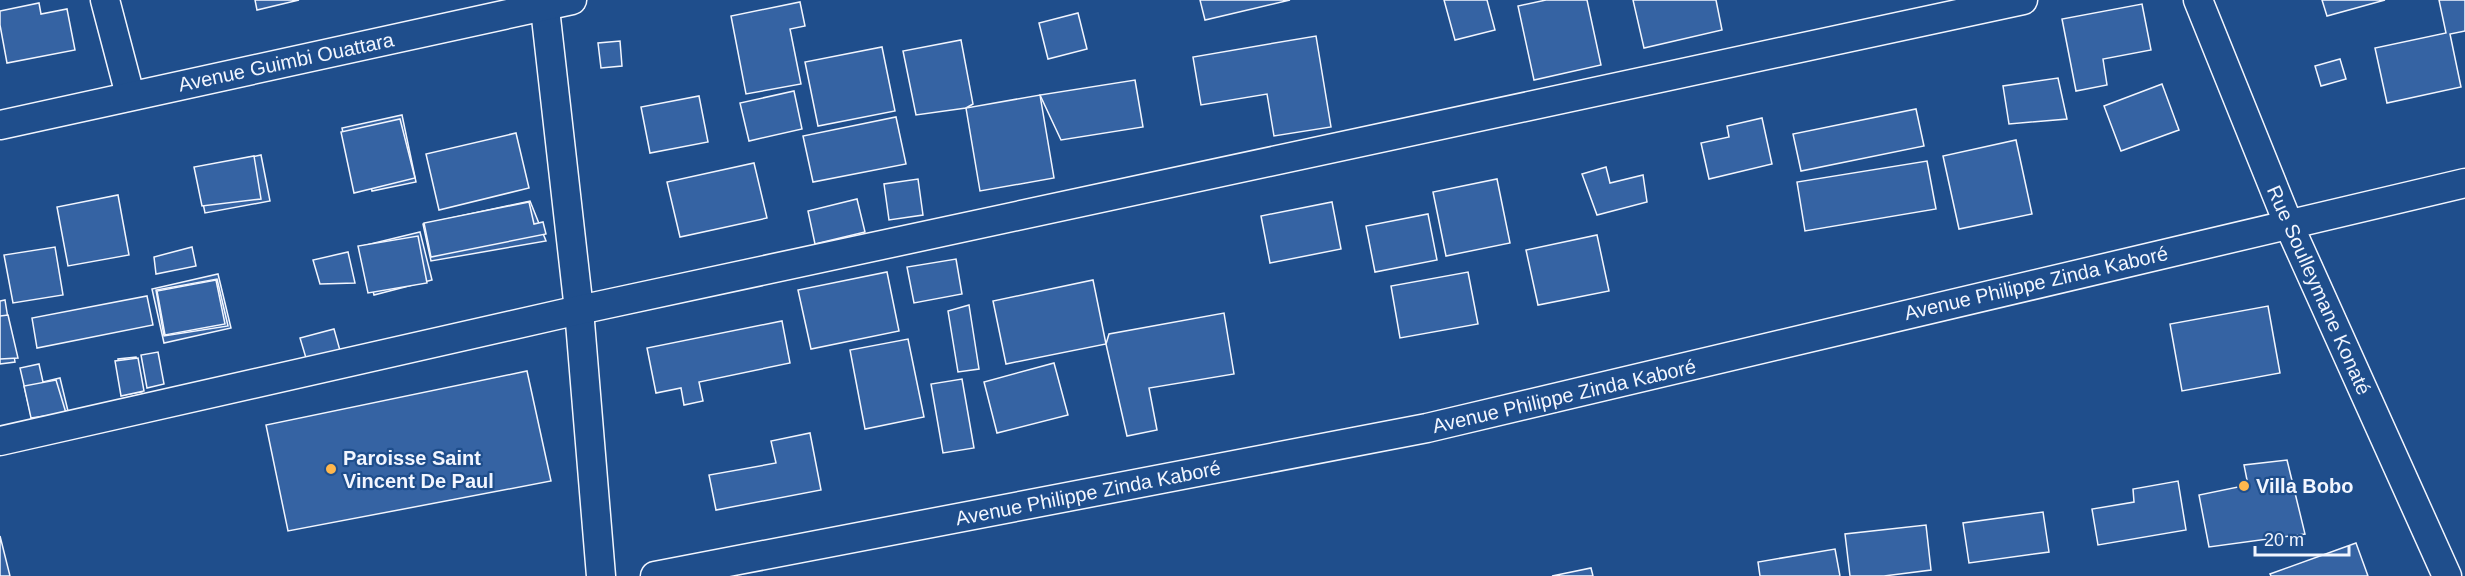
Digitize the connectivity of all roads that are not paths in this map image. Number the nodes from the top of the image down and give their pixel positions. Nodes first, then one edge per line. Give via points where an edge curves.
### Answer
1 (105, 0) edge
2 (2023, 0) edge
3 (2198, 0) edge
4 (554, 2) edge
5 (130, 95) junction
6 (0, 125) edge
7 (2465, 183) edge
8 (2288, 223) junction
9 (579, 310) junction
10 (0, 441) edge
11 (601, 576) edge
12 (656, 576) edge
13 (2447, 576) edge

1 - 5 street
2 - 9 street
3 - 8 street, Rue Soulleymane Konaté
4 - 5 street, Avenue Guimbi Ouattara
4 - 9 street
5 - 6 street, Avenue Guimbi Ouattara
7 - 8 street, Avenue Philippe Zinda Kaboré
8 - 12 street, Avenue Philippe Zinda Kaboré via 1427,428
8 - 13 street, Rue Soulleymane Konaté
9 - 10 street
9 - 11 street

